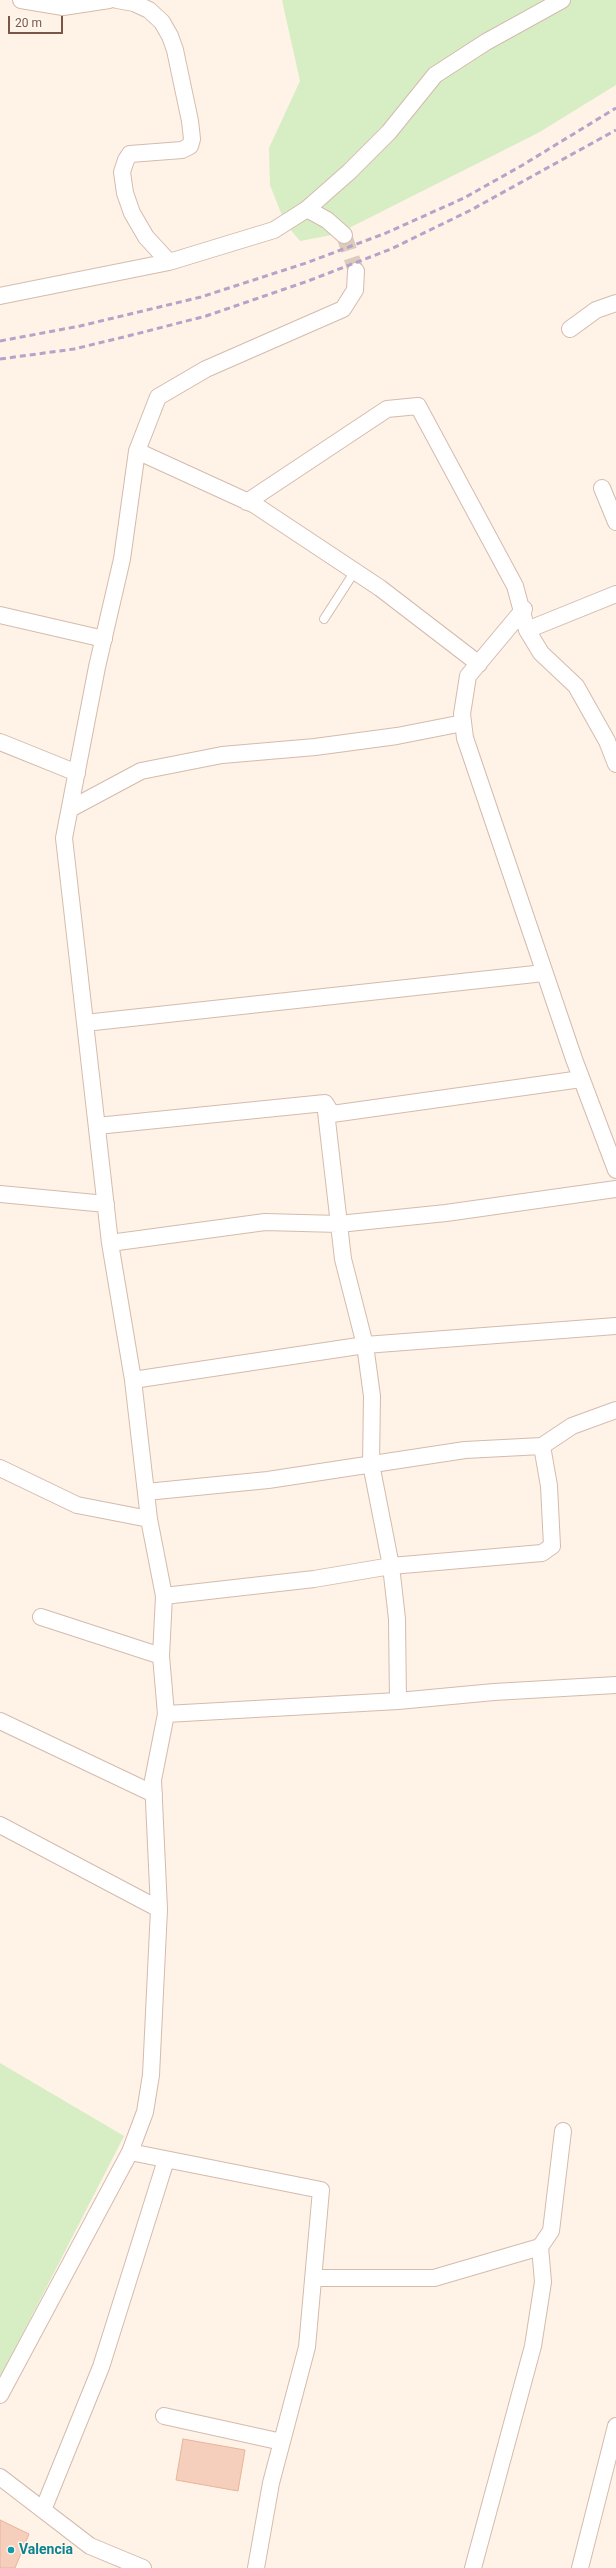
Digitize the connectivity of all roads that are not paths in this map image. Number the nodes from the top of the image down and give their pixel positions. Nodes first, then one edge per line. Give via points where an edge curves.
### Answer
1 (21, 0) edge
2 (109, 0) edge
3 (117, 0) edge
4 (562, 0) edge
5 (307, 209) junction
6 (344, 236) tunnel mouth
7 (169, 262) junction
8 (356, 271) tunnel mouth
9 (0, 296) edge
10 (616, 303) edge
11 (570, 330) dead end
12 (137, 451) junction
13 (602, 488) dead end
14 (247, 502) junction
15 (616, 522) edge
16 (355, 571) junction
17 (616, 594) edge
18 (524, 609) junction
19 (0, 615) edge
20 (324, 619) dead end
21 (527, 630) junction
22 (104, 639) junction
23 (479, 664) junction
24 (463, 723) junction
25 (0, 742) edge
26 (616, 764) edge
27 (77, 773) junction
28 (70, 810) junction
29 (544, 973) junction
30 (85, 1023) junction
31 (581, 1079) junction
32 (325, 1103) junction
33 (97, 1126) junction
34 (616, 1170) edge
35 (616, 1189) edge
36 (0, 1194) edge
37 (106, 1204) junction
38 (339, 1224) junction
39 (110, 1243) junction
40 (616, 1326) edge
41 (365, 1345) junction
42 (133, 1380) junction
43 (616, 1410) edge
44 (542, 1446) junction
45 (371, 1464) junction
46 (0, 1468) edge
47 (146, 1492) junction
48 (149, 1519) junction
49 (392, 1566) junction
50 (164, 1596) junction
51 (41, 1617) dead end
52 (161, 1656) junction
53 (616, 1685) edge
54 (398, 1701) junction
55 (166, 1714) junction
56 (0, 1721) edge
57 (154, 1794) junction
58 (0, 1825) edge
59 (159, 1909) junction
60 (563, 2131) dead end
61 (130, 2152) junction
62 (166, 2160) junction
63 (540, 2247) junction
64 (313, 2278) junction
65 (0, 2394) edge
66 (164, 2416) dead end
67 (616, 2426) edge
68 (282, 2442) junction
69 (0, 2477) edge
70 (43, 2510) junction
71 (143, 2568) edge
72 (256, 2568) edge
73 (472, 2568) edge
74 (580, 2568) edge

1 - 2 street via 63,7
3 - 7 street via 134,3 149,10 162,22 174,50 190,121 190,146 182,150 130,154 122,172 125,193 132,213 146,237
4 - 5 street via 486,42 435,75 389,132
5 - 6 street via 327,220
5 - 7 street via 274,230
7 - 9 street
8 - 12 street via 355,290 343,309 201,371 158,397
10 - 11 street via 596,310
12 - 14 street
12 - 22 street via 122,559
13 - 15 street
14 - 16 street
14 - 18 street via 387,410 418,406 515,586
16 - 20 lane
16 - 23 street
17 - 21 street
18 - 21 street
18 - 23 street
19 - 22 street
21 - 26 street via 541,653 576,686 607,741
22 - 27 street
23 - 24 street via 468,676
24 - 28 street via 375,739 222,755 141,771
24 - 29 street via 465,738
25 - 27 street
27 - 28 street
28 - 30 street via 64,838
29 - 30 street
29 - 31 street
30 - 33 street
31 - 32 street via 332,1114
31 - 34 street
32 - 33 street
32 - 38 street
33 - 37 street
35 - 38 street via 446,1213
36 - 37 street
37 - 39 street
38 - 39 street via 265,1222
38 - 41 street via 343,1259
39 - 42 street
40 - 41 street
41 - 42 street
41 - 45 street via 372,1396
42 - 47 street
43 - 44 street via 572,1426
44 - 45 street via 465,1450
44 - 49 street via 549,1486 552,1546 542,1553
45 - 47 street via 268,1480
45 - 49 street
46 - 48 street via 77,1504
47 - 48 street
48 - 50 street
49 - 50 street via 314,1579
49 - 54 street via 397,1620
50 - 52 street
51 - 52 street
52 - 55 street
53 - 54 street
54 - 55 street
55 - 57 street via 153,1780
56 - 57 street
57 - 59 street
58 - 59 street
59 - 61 street via 151,2075 145,2112
60 - 63 street via 551,2231
61 - 62 street
61 - 65 street
62 - 64 street via 321,2190
62 - 70 street via 101,2367
63 - 64 street via 434,2278
63 - 73 street via 544,2282 533,2346
64 - 68 street via 307,2347
66 - 68 street
67 - 74 street
68 - 72 street via 271,2483
69 - 70 street
70 - 71 street via 90,2546

